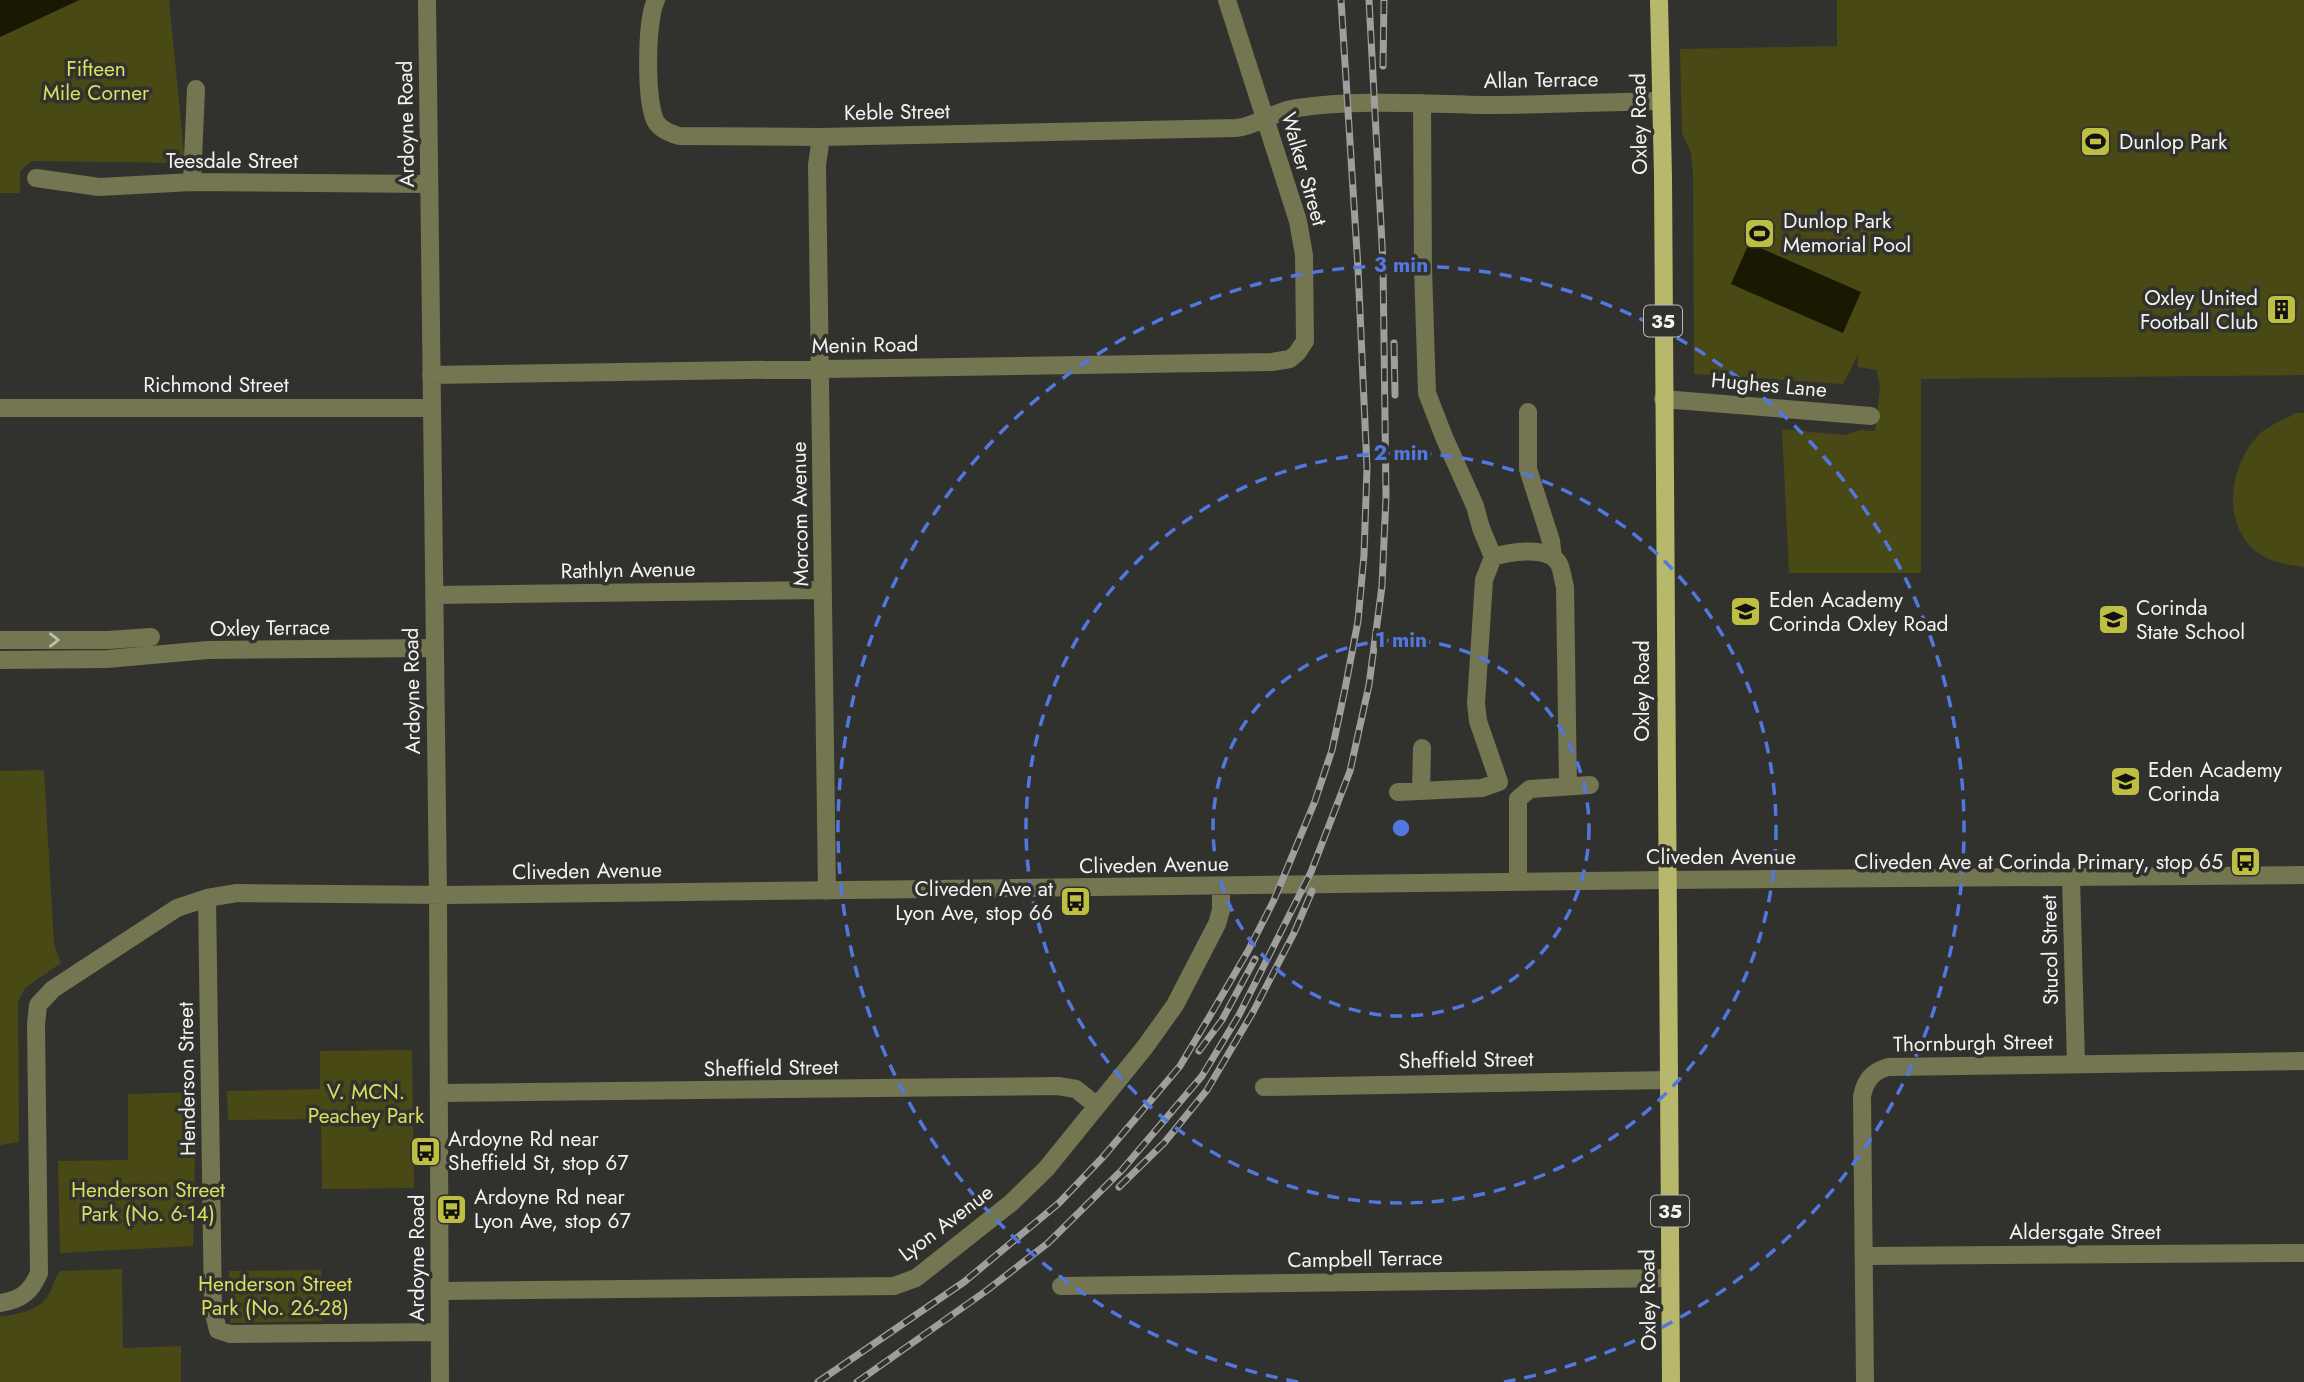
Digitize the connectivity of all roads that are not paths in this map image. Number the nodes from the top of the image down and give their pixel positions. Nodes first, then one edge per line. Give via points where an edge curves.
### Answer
1 (428, 0) edge
2 (656, 0) edge
3 (1227, 0) edge
4 (1659, 0) edge
5 (196, 89) dead end
6 (1661, 101) junction
7 (1422, 103) junction
8 (1266, 119) junction
9 (821, 136) junction
10 (36, 178) dead end
11 (192, 182) junction
12 (429, 184) junction
13 (1297, 354) joint
14 (821, 368) junction
15 (431, 375) junction
16 (1663, 399) junction
17 (0, 408) edge
18 (432, 408) junction
19 (1528, 412) dead end
20 (1871, 416) dead end
21 (1493, 557) junction
22 (1553, 557) junction
23 (824, 590) junction
24 (433, 595) junction
25 (151, 637) dead end
26 (0, 640) edge
27 (108, 640) junction
28 (434, 648) junction
29 (107, 659) junction
30 (0, 660) edge
31 (1422, 748) dead end
32 (1499, 782) junction
33 (1590, 785) dead end
34 (1568, 786) junction
35 (1421, 790) junction
36 (1398, 792) dead end
37 (1518, 799) junction
38 (2304, 875) edge
39 (2071, 878) junction
40 (1666, 880) junction
41 (1518, 881) junction
42 (1221, 887) junction
43 (827, 891) junction
44 (438, 895) junction
45 (207, 898) junction
46 (2304, 1061) edge
47 (2076, 1064) junction
48 (1669, 1080) junction
49 (1264, 1087) dead end
50 (439, 1093) junction
51 (1097, 1106) junction
52 (2304, 1253) edge
53 (1866, 1256) junction
54 (1670, 1278) junction
55 (1061, 1286) dead end
56 (440, 1291) junction
57 (0, 1303) edge
58 (440, 1332) junction
59 (440, 1382) edge
60 (1671, 1382) edge
61 (1865, 1382) edge

1 - 12 street, Ardoyne Road
2 - 9 street, Keble Street via 648,37 651,106 664,130 679,136
3 - 8 street, Walker Street
4 - 6 main road, Oxley Road / 35
5 - 11 street
6 - 7 street, Allan Terrace
6 - 16 main road, Oxley Road / 35
7 - 8 street, Allan Terrace via 1296,108
7 - 21 street via 1427,393
8 - 9 street, Keble Street via 1236,128
8 - 13 street, Walker Street via 1298,220 1304,255 1305,341
9 - 14 street, Morcom Avenue via 817,165
10 - 11 street, Teesdale Street via 99,187
11 - 12 street, Teesdale Street
12 - 15 street, Ardoyne Road
13 - 14 street, Menin Road via 1272,362
14 - 15 street, Menin Road
14 - 23 street, Morcom Avenue
15 - 18 street, Ardoyne Road
16 - 20 street, Hughes Lane
16 - 40 main road, Oxley Road / 35
17 - 18 street, Richmond Street
18 - 24 street, Ardoyne Road
19 - 22 street via 1528,469
21 - 22 street via 1539,552
21 - 32 street via 1484,580 1476,703
22 - 34 street via 1559,563 1567,606
23 - 24 street, Rathlyn Avenue
23 - 43 street, Morcom Avenue
24 - 28 street, Ardoyne Road
25 - 27 street
26 -> 27 street
27 - 29 street
28 - 29 street, Oxley Terrace via 208,650
28 - 44 street, Ardoyne Road
29 - 30 street, Oxley Terrace
31 - 35 street
32 - 35 street via 1482,788
32 - 37 street
33 - 34 street
34 - 37 street via 1530,789
35 - 36 street
37 - 41 street
38 - 39 street, Cliveden Avenue
39 - 40 street, Cliveden Avenue
39 - 47 street, Stucol Street
40 - 41 street, Cliveden Avenue
40 - 48 main road, Oxley Road / 35
41 - 42 street, Cliveden Avenue
42 - 43 street, Cliveden Avenue
42 - 51 street, Lyon Avenue via 1217,924 1175,1005
43 - 44 street, Cliveden Avenue
44 - 45 street, Cliveden Avenue via 237,893
44 - 50 street, Ardoyne Road
45 - 57 street, Cliveden Avenue via 177,908 53,989 38,1004 39,1273 27,1294
45 - 58 street, Henderson Street via 213,1310 218,1330 230,1334
46 - 47 street, Thornburgh Street
47 - 53 street, Thornburgh Street via 1888,1067 1875,1072 1865,1082 1862,1096
48 - 49 street, Sheffield Street
48 - 54 main road, Oxley Road / 35
50 - 51 street, Sheffield Street via 1058,1086 1076,1089
50 - 56 street, Ardoyne Road
51 - 56 street, Lyon Avenue via 1046,1169 1011,1203 916,1278 894,1286
52 - 53 street, Aldersgate Street
53 - 61 street, Thornburgh Street
54 - 55 street, Campbell Terrace
54 - 60 main road, Oxley Road / 35
56 - 58 street, Ardoyne Road
58 - 59 street, Ardoyne Road

